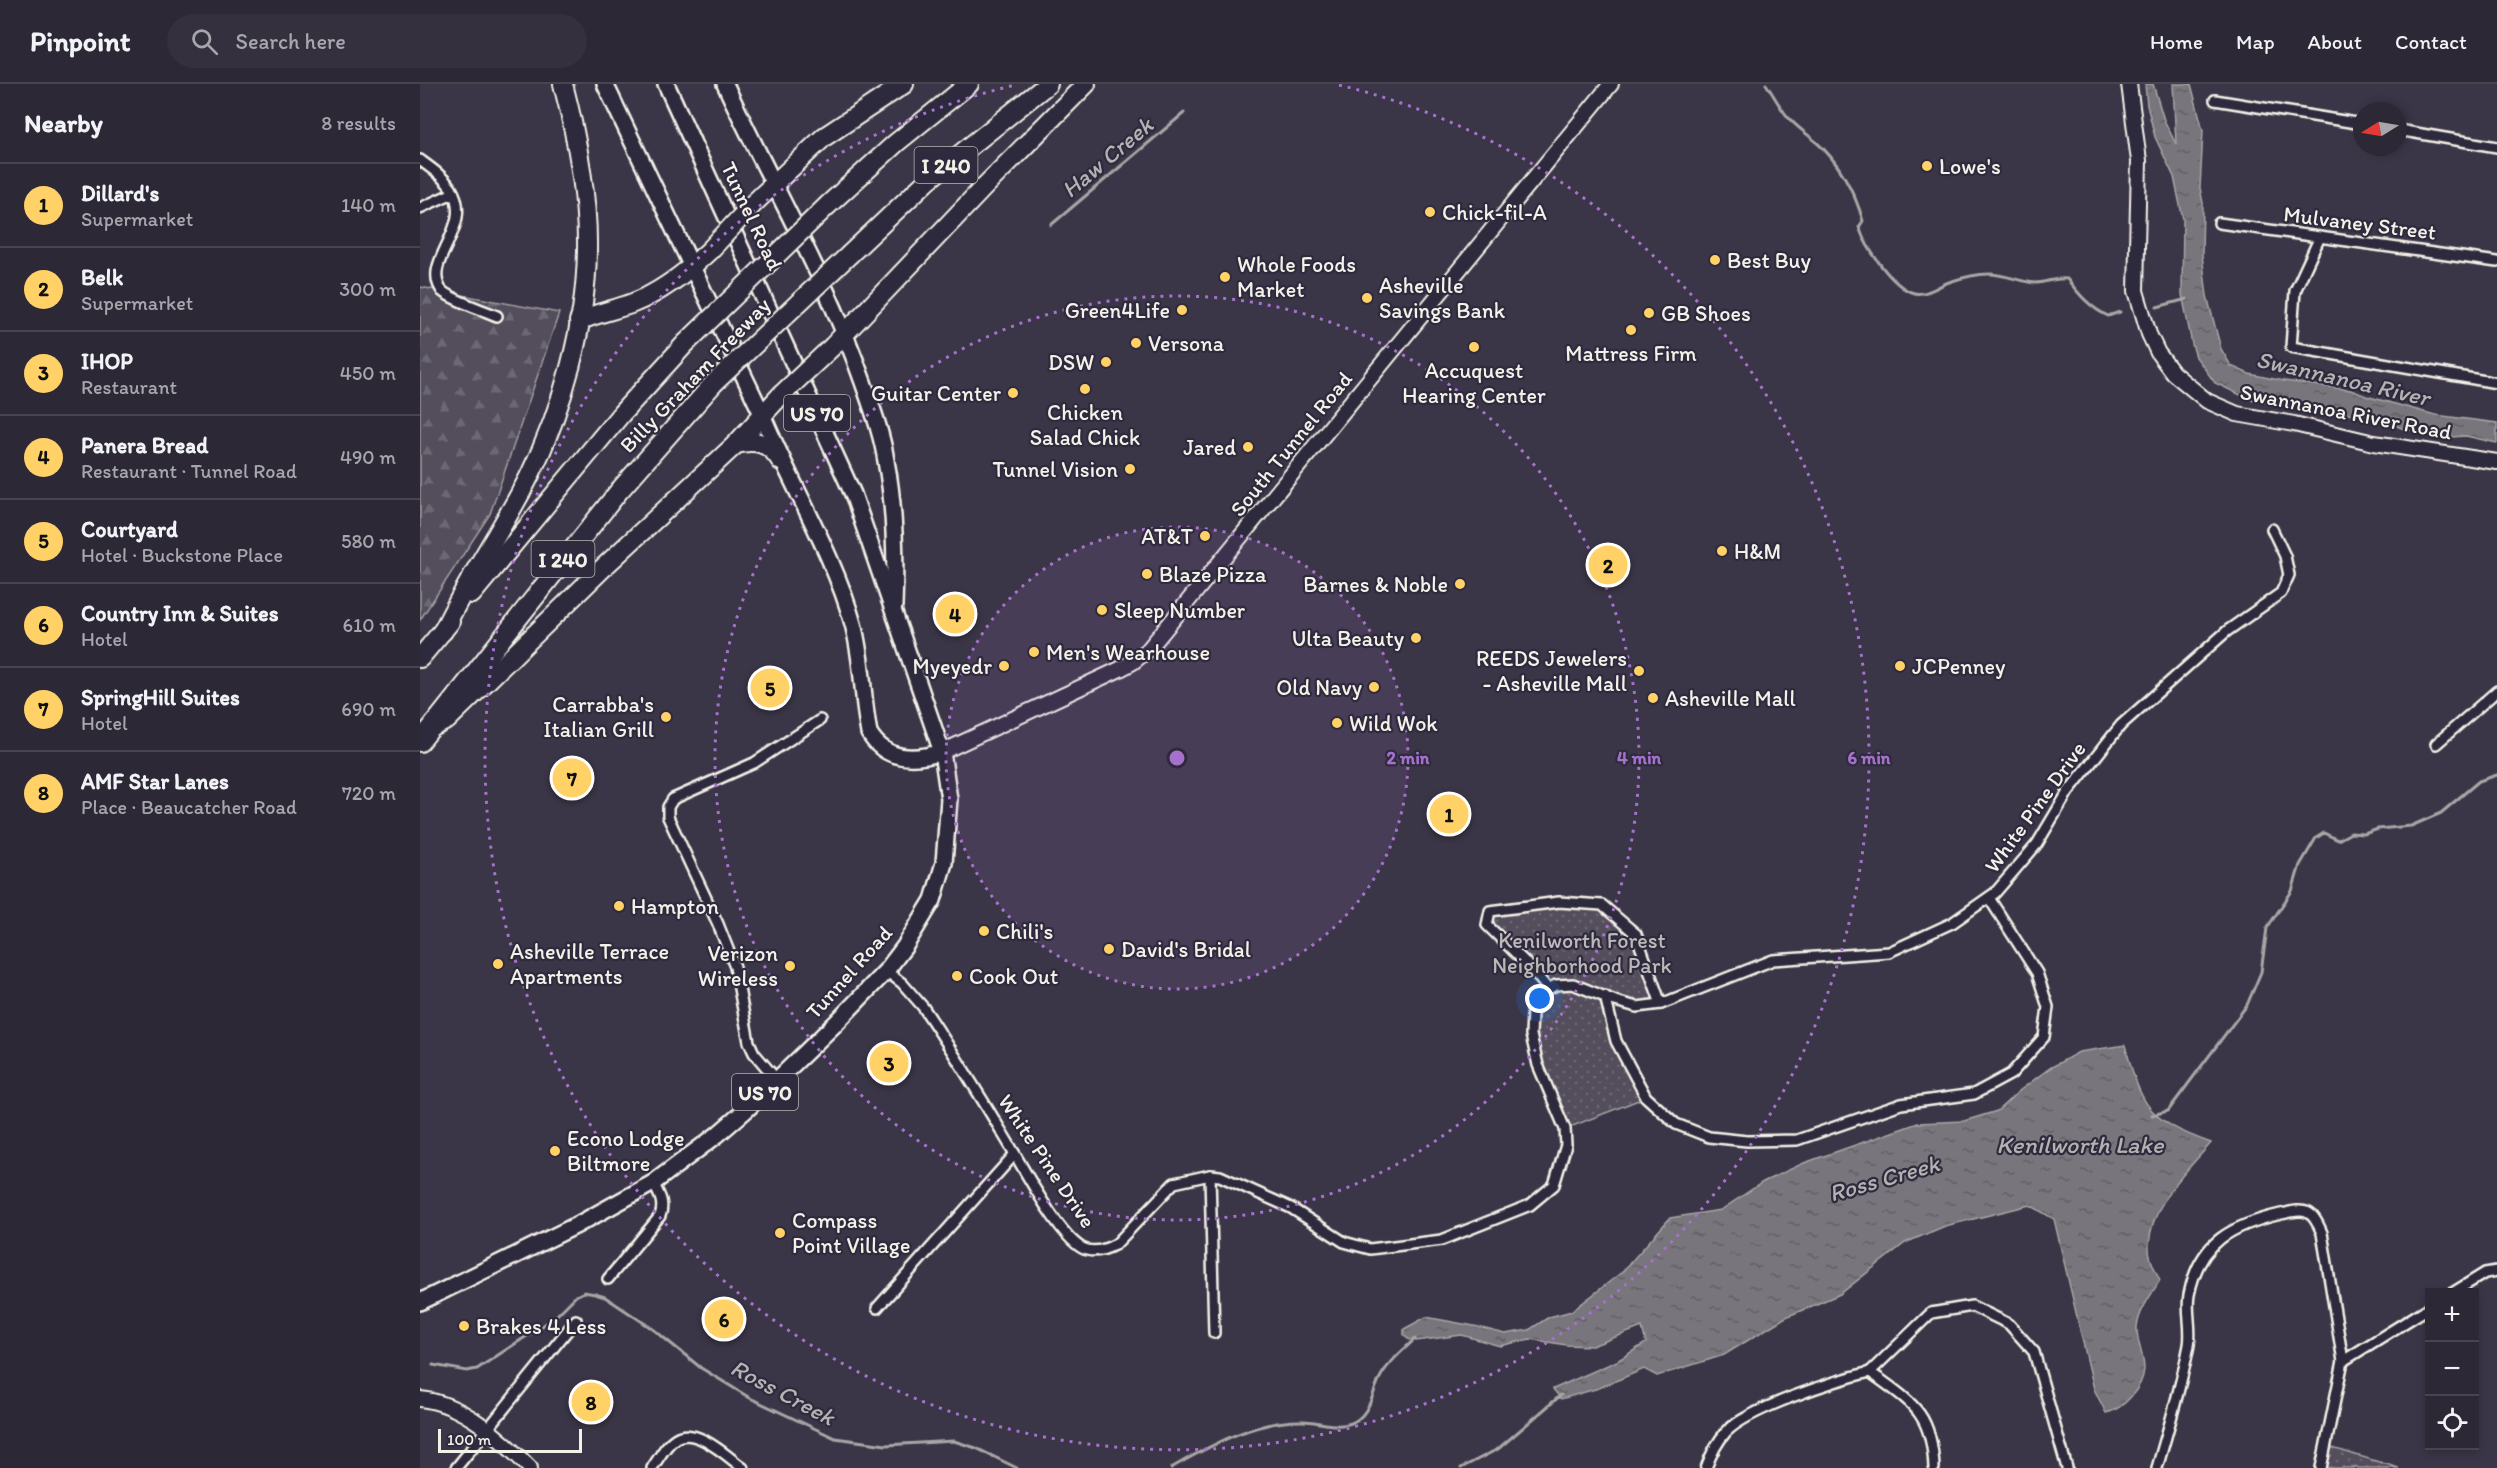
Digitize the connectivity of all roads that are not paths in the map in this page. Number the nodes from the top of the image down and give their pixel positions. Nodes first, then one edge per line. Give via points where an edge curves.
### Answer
1 (563, 84) edge
2 (605, 84) edge
3 (666, 84) edge
4 (725, 84) edge
5 (904, 84) edge
6 (969, 84) edge
7 (1048, 84) edge
8 (1086, 84) edge
9 (1611, 84) edge
10 (2129, 84) edge
11 (2215, 100) dead end
12 (2353, 123) edge
13 (2407, 132) edge
14 (2497, 147) edge
15 (420, 160) edge
16 (774, 182) junction
17 (453, 193) junction
18 (420, 208) edge
19 (2219, 223) dead end
20 (2319, 239) junction
21 (2497, 262) edge
22 (692, 267) junction
23 (497, 316) dead end
24 (579, 321) junction
25 (840, 340) junction
26 (2497, 383) edge
27 (762, 414) junction
28 (736, 444) junction
29 (782, 461) junction
30 (2497, 462) edge
31 (2272, 529) dead end
32 (894, 615) junction
33 (442, 631) junction
34 (420, 658) edge
35 (2497, 691) edge
36 (820, 720) dead end
37 (433, 726) junction
38 (420, 742) edge
39 (2436, 744) dead end
40 (942, 752) junction
41 (1989, 898) junction
42 (886, 971) junction
43 (1548, 989) junction
44 (1605, 996) junction
45 (1661, 1004) junction
46 (777, 1080) junction
47 (1015, 1154) junction
48 (1210, 1175) junction
49 (654, 1183) junction
50 (2497, 1271) edge
51 (608, 1279) dead end
52 (2462, 1288) edge
53 (420, 1302) edge
54 (877, 1308) dead end
55 (2425, 1310) edge
56 (576, 1320) dead end
57 (1214, 1333) dead end
58 (2343, 1361) junction
59 (1870, 1372) junction
60 (420, 1399) edge
61 (487, 1430) junction
62 (456, 1468) edge
63 (530, 1468) edge
64 (652, 1468) edge
65 (743, 1468) edge
66 (1706, 1468) edge
67 (1934, 1468) edge
68 (2067, 1468) edge
69 (2157, 1468) edge
70 (2321, 1468) edge

1 - 24 highway via 575,133 585,205 587,250
2 - 22 main road
3 - 32 main road, Tunnel Road / US 70 via 853,494
4 - 16 main road
5 - 16 highway via 831,131
6 - 33 highway, Billy Graham Freeway / I 240, bridge via 828,205 685,344 602,437
7 - 37 highway, Billy Graham Freeway / I 240, bridge via 928,180 714,383 611,500
8 - 25 highway
9 - 40 main road, South Tunnel Road via 1148,650 1120,669
10 - 30 main road, Swannanoa River Road via 2139,160 2136,291 2149,334 2173,373 2207,401 2237,414 2374,443
11 - 12 street
13 - 14 street
15 - 17 street via 444,179
16 - 22 highway, bridge
16 - 25 main road
17 - 18 street
17 - 23 street via 456,218 432,265 434,281 441,290
19 - 20 street, Mulvaney Street
20 - 21 street, Mulvaney Street
20 - 26 street via 2295,291 2291,347
22 - 24 highway via 656,292
22 - 27 main road
24 - 33 highway via 560,398 530,475
25 - 27 highway, bridge
25 - 32 main road via 875,417 886,460 894,539
27 - 28 highway
27 - 29 main road
28 - 29 highway via 766,444
28 - 37 highway via 447,720
29 - 40 main road via 839,582 853,624 870,733 875,742 894,756 912,758
31 - 41 street, White Pine Drive via 2289,575 2281,593 2227,632 2121,725 2068,792 2037,844
32 - 40 main road, Tunnel Road / US 70
33 - 34 highway, Billy Graham Freeway / I 240
35 - 39 street
36 - 46 street via 754,763 673,799 668,807 668,817 735,967 749,1042
37 - 38 highway, Billy Graham Freeway / I 240
40 - 42 main road, Tunnel Road / US 70 via 949,799 944,863 933,900
41 - 44 street via 2037,973 2048,1007 2044,1037 2011,1074 1974,1094 1901,1104 1797,1140 1747,1141 1702,1135 1676,1124 1646,1097 1616,1041
41 - 45 street, White Pine Drive via 1952,923 1889,952 1773,960
42 - 46 main road, Tunnel Road / US 70
42 - 47 street, White Pine Drive via 923,1007
43 - 44 street, White Pine Drive via 1573,984
43 - 45 street via 1487,925 1490,911 1559,902 1602,905 1636,934
43 - 48 street via 1532,1013 1531,1035 1538,1065 1565,1129 1566,1145 1554,1185 1530,1205 1442,1240 1370,1249 1344,1242 1291,1208
44 - 45 street, White Pine Drive via 1637,1007
46 - 49 main road, Tunnel Road / US 70 via 717,1135
47 - 48 street, White Pine Drive via 1068,1236 1082,1248 1093,1251 1116,1244 1174,1183
47 - 54 street
48 - 57 street
49 - 51 street via 662,1202 660,1216
49 - 53 main road, Tunnel Road / US 70
50 - 52 street via 2485,1273
55 - 58 street
56 - 61 street
58 - 69 street via 2316,1217 2296,1210 2247,1222 2216,1240 2199,1264 2189,1296 2190,1341
58 - 70 street
59 - 66 street via 1841,1379 1746,1417 1727,1431 1711,1451
59 - 67 street via 1913,1403 1926,1424
59 - 68 street via 1931,1313 1972,1306 2000,1319 2034,1352
60 - 61 main road via 449,1407
61 - 62 street
61 - 63 main road
64 - 65 street via 677,1437 689,1436 702,1438

